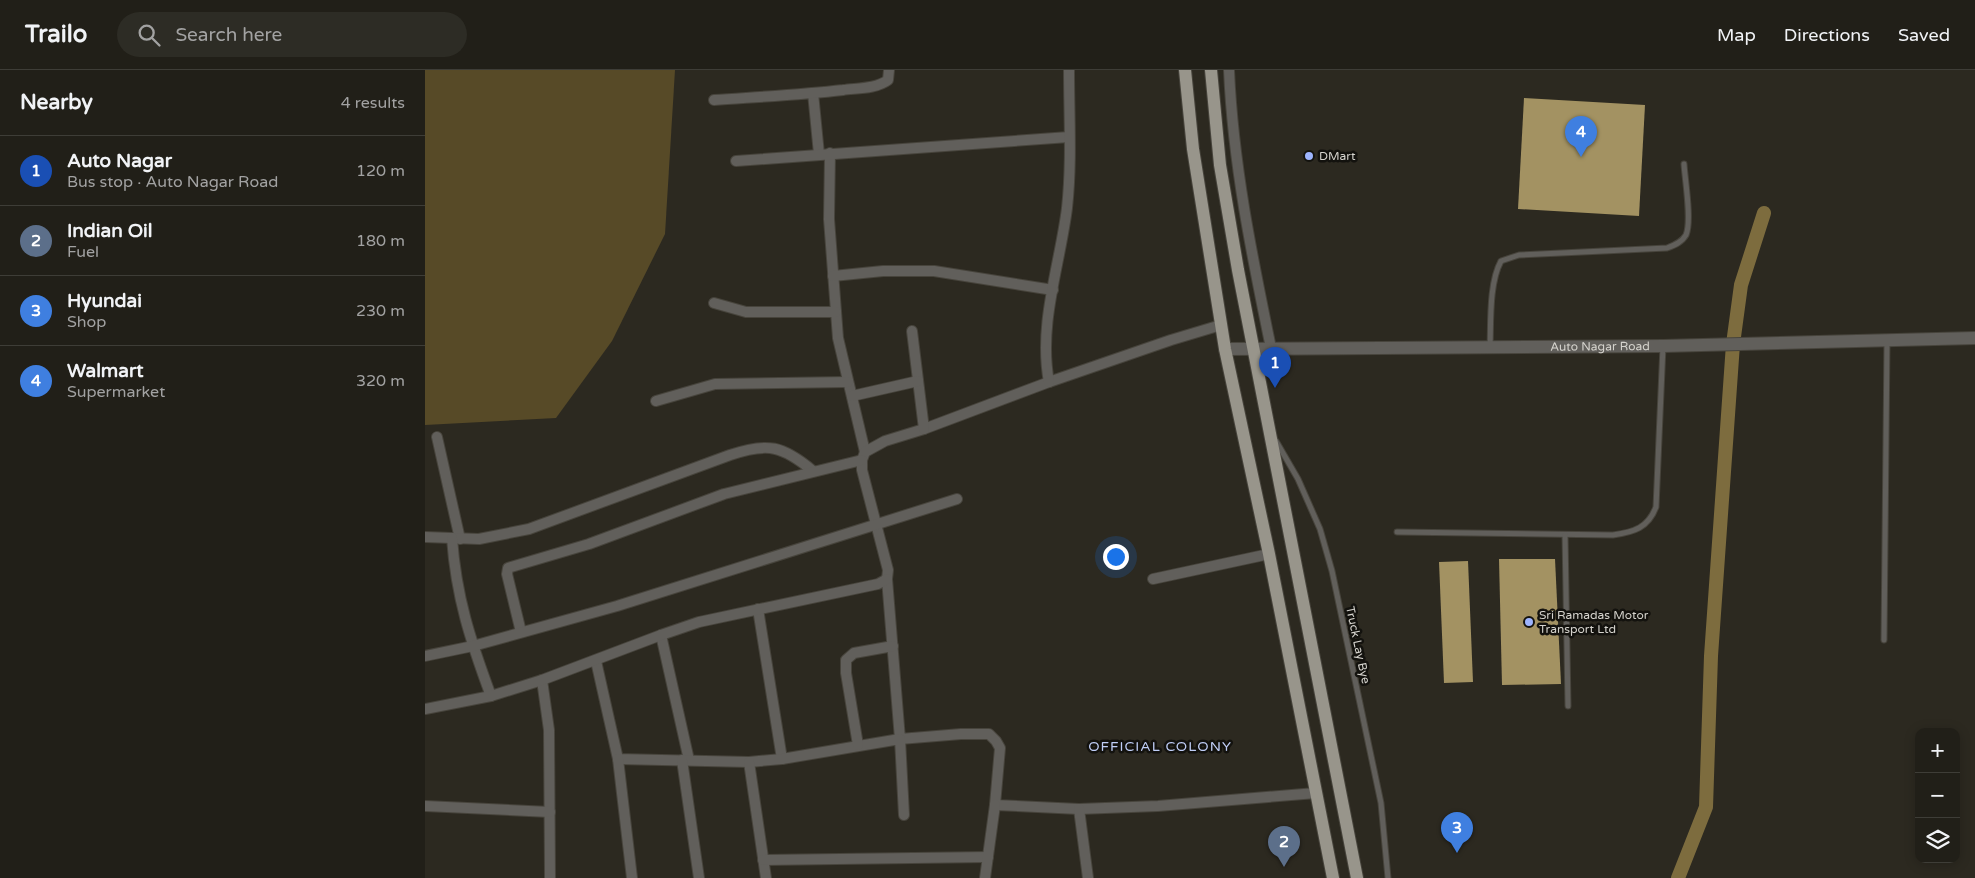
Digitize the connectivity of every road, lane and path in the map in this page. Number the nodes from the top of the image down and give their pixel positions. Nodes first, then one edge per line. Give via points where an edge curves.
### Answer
1 (889, 70) edge
2 (1069, 70) edge
3 (1185, 70) edge
4 (1211, 70) edge
5 (1229, 70) edge
6 (813, 93) junction
7 (714, 100) dead end
8 (1069, 137) junction
9 (830, 153) junction
10 (819, 154) junction
11 (736, 161) dead end
12 (1684, 164) dead end
13 (833, 276) junction
14 (1053, 290) junction
15 (714, 303) dead end
16 (836, 312) junction
17 (1221, 325) junction
18 (912, 332) dead end
19 (1975, 338) edge
20 (1887, 340) junction
21 (1663, 346) junction
22 (1489, 347) junction
23 (1271, 348) junction
24 (1225, 349) junction
25 (1255, 349) junction
26 (918, 381) junction
27 (848, 382) junction
28 (1049, 382) junction
29 (852, 396) junction
30 (656, 401) dead end
31 (1268, 428) junction
32 (924, 429) junction
33 (437, 437) dead end
34 (864, 456) junction
35 (813, 471) junction
36 (957, 499) dead end
37 (877, 526) junction
38 (1397, 532) dead end
39 (1565, 535) junction
40 (425, 537) edge
41 (456, 539) junction
42 (1269, 554) junction
43 (887, 579) junction
44 (1153, 579) dead end
45 (758, 609) junction
46 (521, 632) junction
47 (661, 635) junction
48 (1885, 640) dead end
49 (473, 646) junction
50 (893, 646) junction
51 (425, 656) edge
52 (597, 660) junction
53 (542, 680) junction
54 (491, 696) junction
55 (1568, 706) dead end
56 (425, 709) edge
57 (900, 739) junction
58 (858, 745) junction
59 (617, 759) junction
60 (782, 759) junction
61 (685, 760) junction
62 (749, 762) junction
63 (1316, 793) junction
64 (425, 806) edge
65 (995, 806) junction
66 (1079, 809) junction
67 (549, 812) junction
68 (904, 815) dead end
69 (988, 858) junction
70 (763, 860) junction
71 (550, 878) edge
72 (631, 878) edge
73 (699, 878) edge
74 (766, 878) edge
75 (985, 878) edge
76 (1088, 878) edge
77 (1333, 878) edge
78 (1357, 878) edge
79 (1388, 878) edge

1 - 6 street via 888,80 880,85
2 - 8 street
3 - 17 main road via 1193,149
4 - 25 main road via 1220,165
5 - 23 street via 1240,188
6 - 7 street
6 - 10 street
8 - 9 street
8 - 14 street via 1067,207
9 - 10 street
9 - 13 street via 829,219
10 - 11 street
12 - 22 lane via 1689,224 1682,240 1675,245 1519,255 1501,261 1494,281
13 - 14 street via 883,271 934,271
13 - 16 street
14 - 28 street via 1046,335
15 - 16 street via 746,312
16 - 27 street
17 - 24 main road
17 - 28 street
18 - 26 street
19 - 20 street, Auto Nagar Road
20 - 21 street, Auto Nagar Road
20 - 48 lane
21 - 22 street, Auto Nagar Road
21 - 39 lane via 1656,507 1652,516 1644,527 1631,532
22 - 23 street, Auto Nagar Road
23 - 25 street, Auto Nagar Road
24 - 25 street, Auto Nagar Road
24 - 42 main road
25 - 31 main road
26 - 29 street
26 - 32 street
27 - 29 street
27 - 30 street via 715,384
28 - 32 street
29 - 34 street
31 - 78 main road
31 - 79 lane, Truck Lay Bye via 1298,479 1320,529 1332,571 1381,803
32 - 34 street via 885,441
33 - 41 street
34 - 35 street
34 - 37 street via 862,470
35 - 41 street via 786,452 755,448 529,530 479,539
35 - 46 street via 725,494 589,544 508,568
36 - 37 street
37 - 43 street via 888,570
37 - 46 street
38 - 39 lane
39 - 55 lane
40 - 41 street
41 - 49 street via 459,600
42 - 44 street
42 - 63 main road
43 - 45 street via 878,584
43 - 50 street
45 - 47 street via 699,622
45 - 60 street
46 - 49 street
47 - 52 street
47 - 61 street
49 - 51 street
49 - 54 street
50 - 57 street
50 - 58 street via 854,653 846,660
52 - 53 street
52 - 59 street
53 - 54 street
53 - 67 street via 549,730
54 - 56 street
57 - 58 street
57 - 65 street via 989,734 1000,748
57 - 68 street
58 - 60 street
59 - 61 street
59 - 72 street
60 - 62 street
61 - 62 street
61 - 73 street
62 - 70 street
63 - 66 street
63 - 77 main road
64 - 67 street
65 - 66 street
65 - 69 street
66 - 76 street
67 - 71 street
69 - 70 street
69 - 75 street
70 - 74 street

